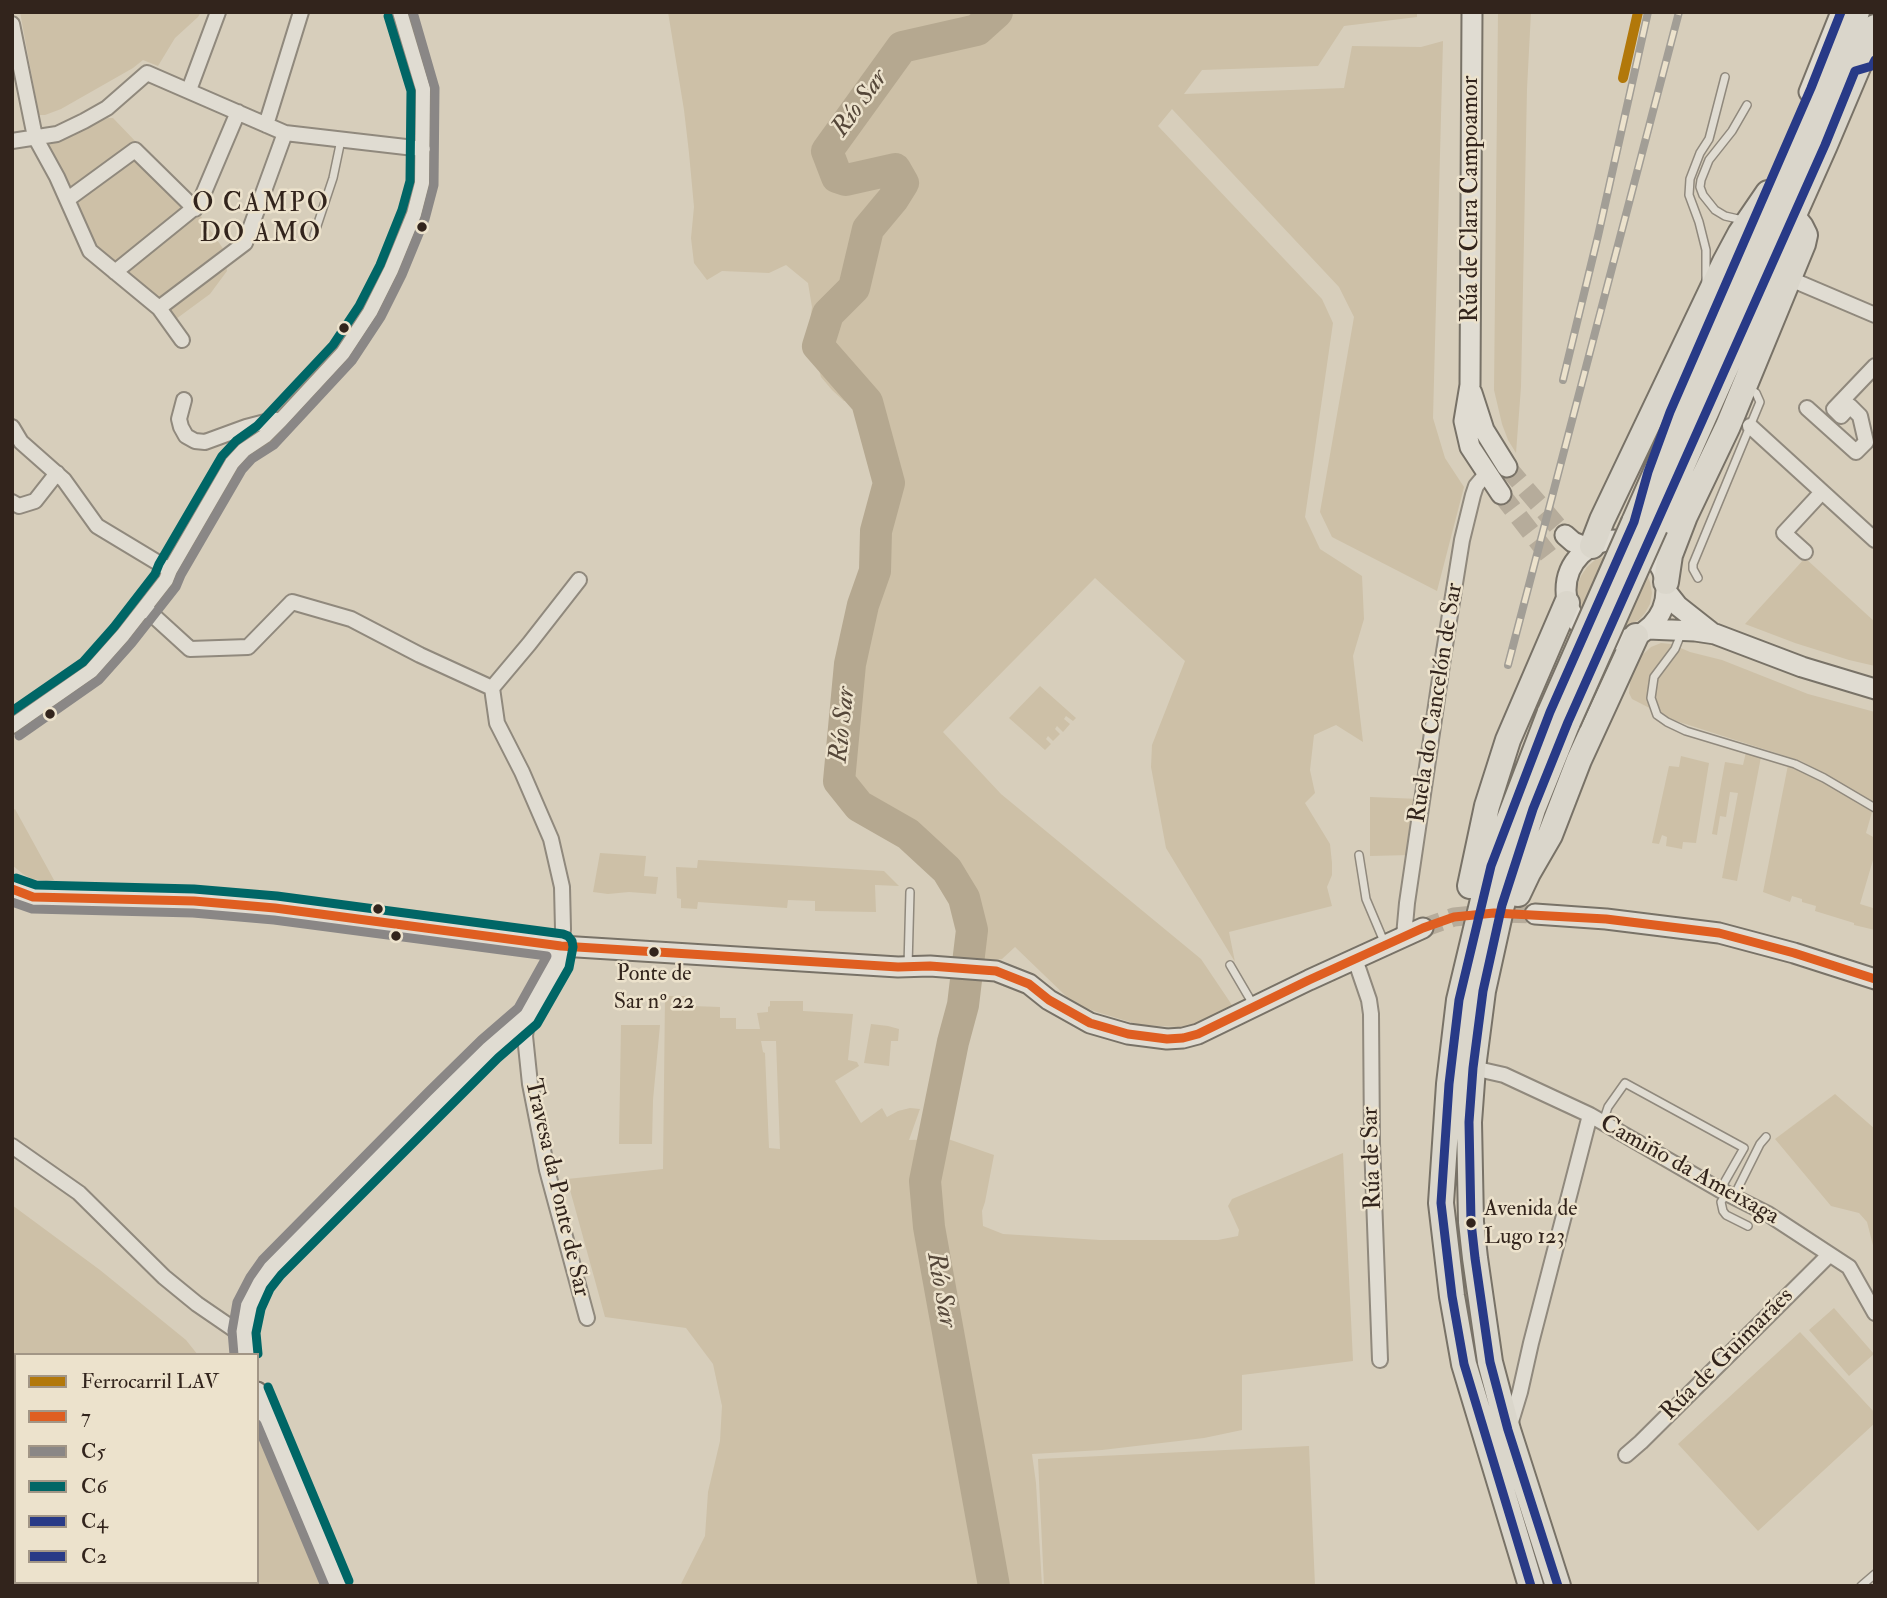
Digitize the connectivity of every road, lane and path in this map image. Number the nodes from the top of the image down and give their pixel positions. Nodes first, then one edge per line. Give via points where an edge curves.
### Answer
1 (218, 12) edge
2 (300, 12) edge
3 (400, 12) edge
4 (1472, 12) edge
5 (1842, 12) edge
6 (1857, 12) edge
7 (12, 24) edge
8 (1875, 27) edge
9 (1865, 65) edge
10 (1725, 77) dead end
11 (189, 90) junction
12 (1746, 105) dead end
13 (238, 112) junction
14 (266, 125) junction
15 (285, 133) junction
16 (35, 137) junction
17 (341, 139) junction
18 (12, 141) edge
19 (422, 149) junction
20 (1794, 159) junction
21 (68, 199) junction
22 (195, 209) junction
23 (1757, 209) junction
24 (1793, 217) junction
25 (314, 235) dead end
26 (115, 272) junction
27 (1788, 278) junction
28 (1705, 304) junction
29 (159, 308) junction
30 (1874, 316) edge
31 (182, 340) dead end
32 (1875, 366) edge
33 (1471, 385) junction
34 (1744, 386) junction
35 (184, 400) dead end
36 (1807, 408) dead end
37 (281, 420) junction
38 (1750, 426) junction
39 (12, 427) edge
40 (17, 439) edge
41 (1507, 467) tunnel mouth
42 (57, 473) junction
43 (1486, 474) junction
44 (1822, 492) junction
45 (1501, 494) tunnel mouth
46 (12, 502) edge
47 (1645, 525) junction
48 (1565, 535) tunnel mouth
49 (1875, 540) edge
50 (1590, 547) junction
51 (1805, 552) dead end
52 (1554, 562) tunnel mouth
53 (170, 570) junction
54 (1698, 578) dead end
55 (579, 580) dead end
56 (1667, 587) junction
57 (1567, 592) junction
58 (145, 608) junction
59 (1682, 630) junction
60 (1642, 633) junction
61 (1715, 634) junction
62 (492, 688) junction
63 (1875, 689) edge
64 (1559, 717) junction
65 (12, 726) edge
66 (1875, 808) edge
67 (1360, 855) dead end
68 (12, 889) edge
69 (910, 892) dead end
70 (1535, 914) tunnel mouth
71 (1423, 928) tunnel mouth
72 (1496, 930) junction
73 (1404, 936) junction
74 (1386, 945) junction
75 (561, 946) junction
76 (1355, 958) junction
77 (1230, 965) dead end
78 (908, 967) junction
79 (1875, 979) edge
80 (1255, 1007) junction
81 (528, 1016) junction
82 (1473, 1068) junction
83 (1596, 1119) junction
84 (1766, 1137) dead end
85 (12, 1146) edge
86 (1727, 1193) junction
87 (1441, 1203) junction
88 (1748, 1226) dead end
89 (1829, 1255) junction
90 (1875, 1313) edge
91 (587, 1318) dead end
92 (244, 1332) junction
93 (246, 1353) edge
94 (1380, 1360) dead end
95 (259, 1397) edge
96 (1508, 1430) junction
97 (1626, 1455) dead end
98 (1875, 1574) edge
99 (338, 1586) edge
100 (1531, 1586) edge
101 (1558, 1586) edge
102 (1861, 1586) edge

1 - 11 street
2 - 14 street
3 - 19 street via 423,89
4 - 33 street, Rúa de Clara Campoamor
5 - 23 street
6 - 20 highway
7 - 16 street
8 - 9 highway
9 - 24 highway
10 - 28 lane via 1709,139 1690,178 1689,195 1706,250
11 - 13 street
11 - 16 street via 147,73 107,108 57,134
12 - 23 lane via 1709,160 1700,187 1715,210 1726,216 1738,219
13 - 14 street
13 - 22 street
14 - 15 street
15 - 17 street
15 - 29 street via 245,243
16 - 18 street
16 - 21 street
17 - 19 street
17 - 25 lane via 334,178
19 - 37 street via 418,204 370,312 343,353
20 - 23 highway
20 - 47 highway
21 - 22 street via 135,150
21 - 26 street via 90,251
22 - 26 street
23 - 28 highway
23 - 47 highway via 1648,472
24 - 27 highway via 1805,235
24 - 47 highway
26 - 29 street
27 - 30 street
27 - 34 highway
28 - 50 highway
29 - 31 street
32 - 36 street via 1834,409 1841,416 1850,406 1860,416 1866,442 1856,452
33 - 41 street, Rúa de Clara Campoamor via 1484,430
33 - 43 street, Rúa de Clara Campoamor via 1464,421 1470,447
34 - 38 lane via 1756,393 1760,402
34 - 56 highway via 1670,555
35 - 37 street via 181,427 195,442
37 - 53 street via 232,463
38 - 44 street
38 - 54 lane via 1693,564
39 - 40 street
40 - 42 street
42 - 46 street via 35,501 19,506
42 - 53 street via 97,526
43 - 45 street, Rúa de Clara Campoamor
43 - 73 street, Ruela do Cancelón de Sar via 1472,495 1457,566
44 - 49 street
44 - 51 street via 1784,533
47 - 64 highway, bridge
48 - 50 street
50 - 56 street via 1607,540 1639,544 1657,560
50 - 57 street via 1571,568
52 - 57 street
53 - 58 street
55 - 62 street
56 - 60 street via 1665,605
56 - 61 street via 1678,606
57 - 60 street via 1571,612 1594,635 1619,640
57 - 87 highway via 1508,740 1487,806 1464,913 1444,1017 1436,1116
58 - 62 street via 190,649 248,647 292,602 351,619
58 - 65 street via 91,671
59 - 60 street
59 - 61 street
59 - 66 lane via 1675,649 1654,677 1651,698 1657,715 1686,730 1795,764
60 - 72 highway via 1579,760 1550,835
61 - 63 street
62 - 75 street via 497,723 551,839 562,887
64 - 72 highway
64 - 87 highway via 1491,866 1459,1000
67 - 74 lane via 1366,899
68 - 75 street via 33,897 275,908
69 - 78 lane
70 - 79 street via 1719,933
71 - 73 street
72 - 82 highway
73 - 74 street
74 - 76 street
75 - 78 street
75 - 81 street via 558,963
76 - 80 street
76 - 94 street, Rúa de Sar via 1371,1014
77 - 80 lane
78 - 80 street via 996,971 1029,984 1090,1023 1167,1039 1198,1034
81 - 91 street, Travesa da Ponte de Sar via 525,1035 530,1084 547,1170
81 - 92 street via 272,1267 249,1305
82 - 83 street, Camiño da Ameixaga via 1504,1075
82 - 96 highway via 1471,1222 1490,1362
83 - 86 street, Camiño da Ameixaga
83 - 86 lane via 1625,1083 1744,1148
83 - 96 street
84 - 86 lane
85 - 92 street via 79,1193 197,1304
86 - 88 lane via 1721,1202 1723,1211
86 - 89 street, Camiño da Ameixaga via 1780,1221
87 - 100 highway via 1464,1364
89 - 90 street, Camiño da Ameixaga via 1849,1267
89 - 97 street, Rúa de Guimarães
92 - 93 street
95 - 99 street
96 - 101 highway
98 - 102 lane

